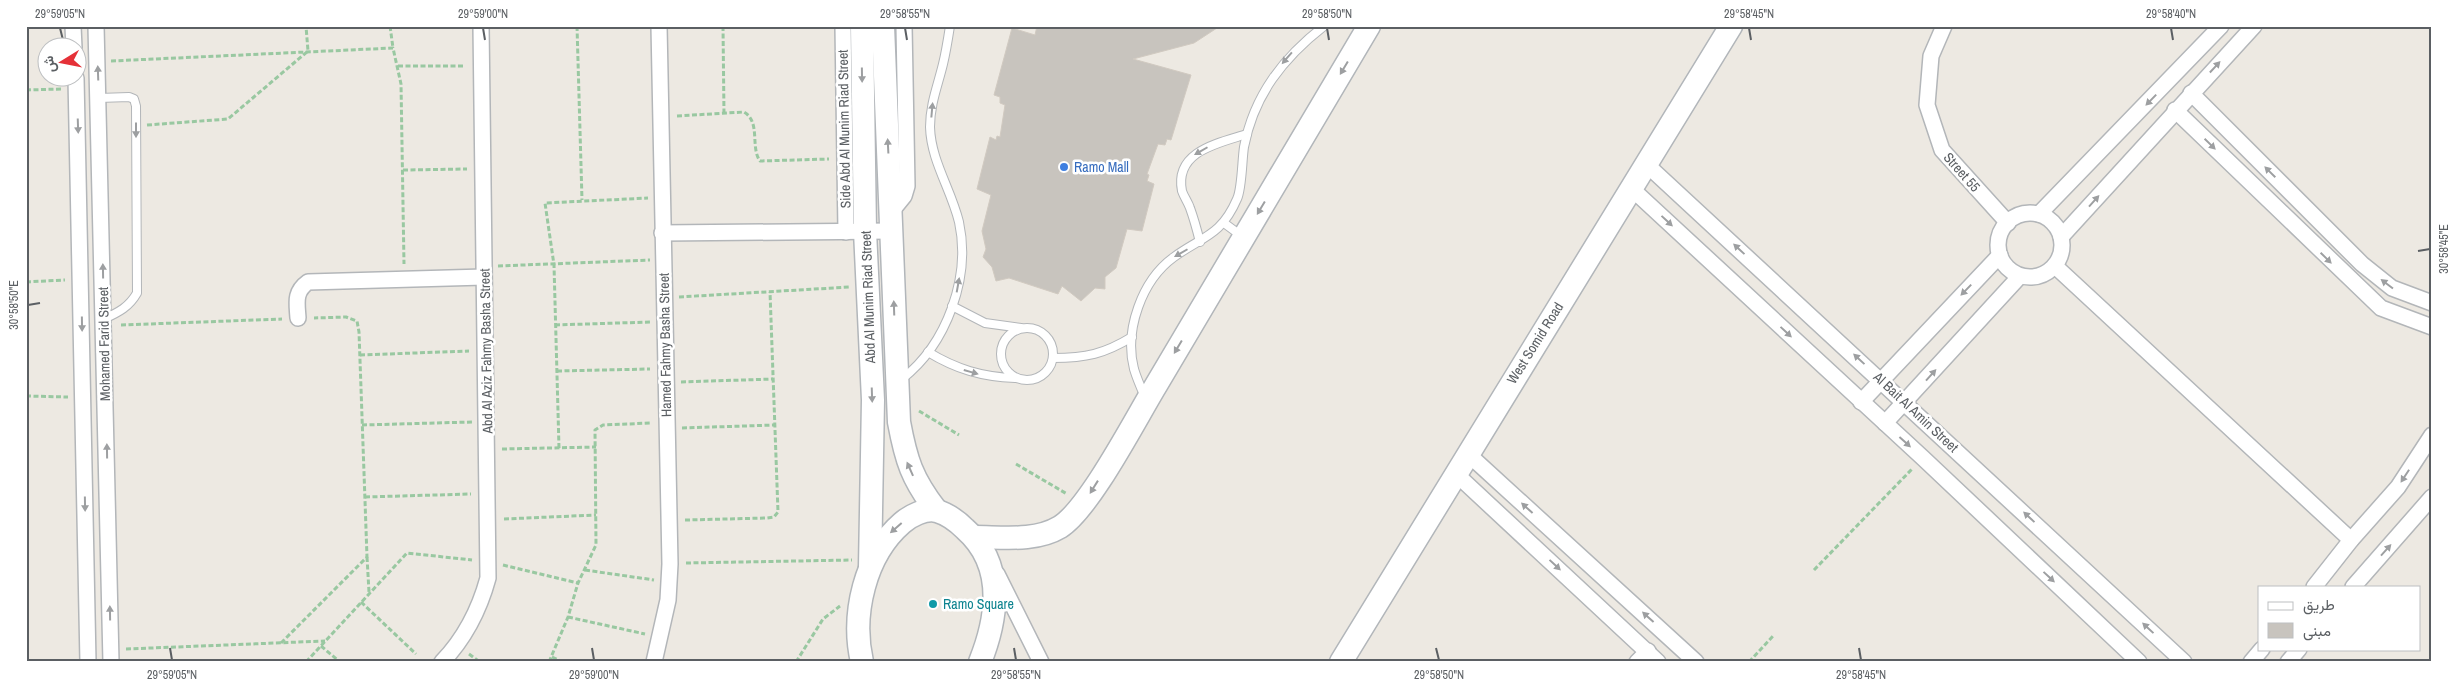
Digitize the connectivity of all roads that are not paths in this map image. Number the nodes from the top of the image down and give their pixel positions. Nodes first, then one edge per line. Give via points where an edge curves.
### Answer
1 (96, 26) edge
2 (481, 26) edge
3 (659, 26) edge
4 (843, 26) edge
5 (862, 26) edge
6 (883, 26) edge
7 (904, 26) edge
8 (950, 26) edge
9 (1324, 26) edge
10 (1369, 26) edge
11 (1731, 26) edge
12 (1944, 26) edge
13 (2221, 26) edge
14 (2254, 26) edge
15 (2169, 82) junction
16 (76, 88) edge
17 (99, 98) junction
18 (2184, 101) junction
19 (896, 113) junction
20 (1247, 134) junction
21 (1646, 164) junction
22 (1631, 188) junction
23 (2039, 214) junction
24 (891, 222) junction
25 (1224, 223) junction
26 (2008, 223) junction
27 (856, 232) junction
28 (662, 233) junction
29 (2061, 237) junction
30 (1244, 238) junction
31 (1200, 242) junction
32 (2000, 255) junction
33 (2055, 266) junction
34 (484, 272) junction
35 (2020, 276) junction
36 (2432, 303) edge
37 (952, 306) junction
38 (298, 318) road end
39 (104, 322) junction
40 (2432, 327) edge
41 (1023, 328) junction
42 (1132, 337) junction
43 (928, 352) junction
44 (1053, 358) junction
45 (1017, 378) junction
46 (1881, 379) junction
47 (896, 390) junction
48 (1146, 401) junction
49 (1862, 402) junction
50 (1906, 402) junction
51 (1885, 423) junction
52 (2432, 435) edge
53 (1467, 453) junction
54 (1455, 473) junction
55 (2432, 496) edge
56 (936, 510) junction
57 (975, 537) junction
58 (2351, 540) junction
59 (990, 560) junction
60 (869, 571) junction
61 (2315, 586) edge
62 (2354, 586) edge
63 (1675, 642) junction
64 (2261, 650) edge
65 (2298, 650) edge
66 (111, 656) edge
67 (1654, 658) edge
68 (862, 661) edge
69 (88, 662) edge
70 (442, 662) edge
71 (654, 662) edge
72 (980, 662) edge
73 (1041, 662) edge
74 (1341, 662) edge
75 (1637, 662) edge
76 (1696, 662) edge
77 (2139, 662) edge
78 (2184, 662) edge
79 (2251, 662) edge
80 (2288, 662) edge

17 -> 1 street, Mohamed Farid Street
2 - 34 street, Abd Al Aziz Fahmy Basha Street
3 - 28 street, Hamed Fahmy Basha Street
4 - 27 street, Side Abd Al Munim Riad Street via 845,158
5 -> 27 street, Abd Al Munim Riad Street
6 - 19 street, Abd Al Munim Riad Street
7 - 19 street
37 -> 8 lane via 958,291 962,256 958,221 935,158 930,127 933,95 943,65
9 -> 20 lane via 1298,46 1275,72 1258,102
10 -> 30 street
11 - 21 street, West Somid Road
12 - 26 street, Street 55 via 1931,56 1926,105 1942,150
13 - 15 street
18 -> 14 street
15 - 18 street
15 -> 23 street
16 -> 69 street, Mohamed Farid Street
39 -> 17 street, Mohamed Farid Street
17 -> 39 lane via 129,97 134,99 136,106 137,293 127,307
29 -> 18 street
36 -> 18 street via 2392,288 2362,264
18 -> 40 street via 2381,308
24 -> 19 street, Abd Al Munim Riad Street
20 - 25 lane via 1238,197
20 -> 31 lane via 1200,150 1188,160 1182,175 1182,191
21 - 22 street, West Somid Road
46 -> 21 street, Al Bait Al Amin Street
22 -> 49 street, Al Bait Al Amin Street
22 - 53 street, West Somid Road
23 - 26 street via 2022,214
23 - 29 street via 2053,223
24 - 27 street
47 -> 24 street, Abd Al Munim Riad Street
25 - 30 lane
25 - 31 lane
26 - 32 street via 1999,238
27 - 28 street
27 -> 60 street, Abd Al Munim Riad Street via 868,286 873,426
28 - 71 street, Hamed Fahmy Basha Street via 670,564 661,637
29 - 33 street via 2062,252
30 -> 48 street
31 -> 42 lane via 1173,257 1152,280 1138,307
32 - 35 street via 2008,268
32 -> 46 street
33 - 35 street via 2039,276
33 - 58 street
34 - 38 street via 308,282 300,287 297,295
34 - 70 street, Abd Al Aziz Fahmy Basha Street via 488,578 480,606 467,630
50 -> 35 street
37 - 41 lane via 985,324
37 - 43 lane
66 -> 39 street, Mohamed Farid Street
41 - 44 lane via 1042,332 1053,348
41 - 45 lane via 1006,338 1002,347 1003,366
42 - 44 lane via 1092,356
42 - 48 lane via 1134,368
43 -> 45 lane via 970,372
43 - 47 lane
44 - 45 lane via 1044,375 1036,380
46 - 49 street
46 - 50 street, Al Bait Al Amin Street
56 -> 47 street, Abd Al Munim Riad Street via 918,488 906,461
48 -> 57 street via 1082,504 1060,527 1019,538
49 - 51 street, Al Bait Al Amin Street
50 - 51 street
78 -> 50 street, Al Bait Al Amin Street
51 -> 77 street, Al Bait Al Amin Street
52 -> 58 street via 2398,487
53 - 54 street, West Somid Road
63 -> 53 street
54 -> 67 street
54 - 74 street, West Somid Road
62 -> 55 street
56 - 57 street via 958,522
56 -> 60 street via 911,515 888,535
57 - 59 street
58 - 61 street
59 - 72 street via 995,614
59 - 73 street
60 - 68 street via 860,607 859,648
63 - 67 street
63 - 76 street
64 - 79 street
65 - 80 street
67 - 75 street

